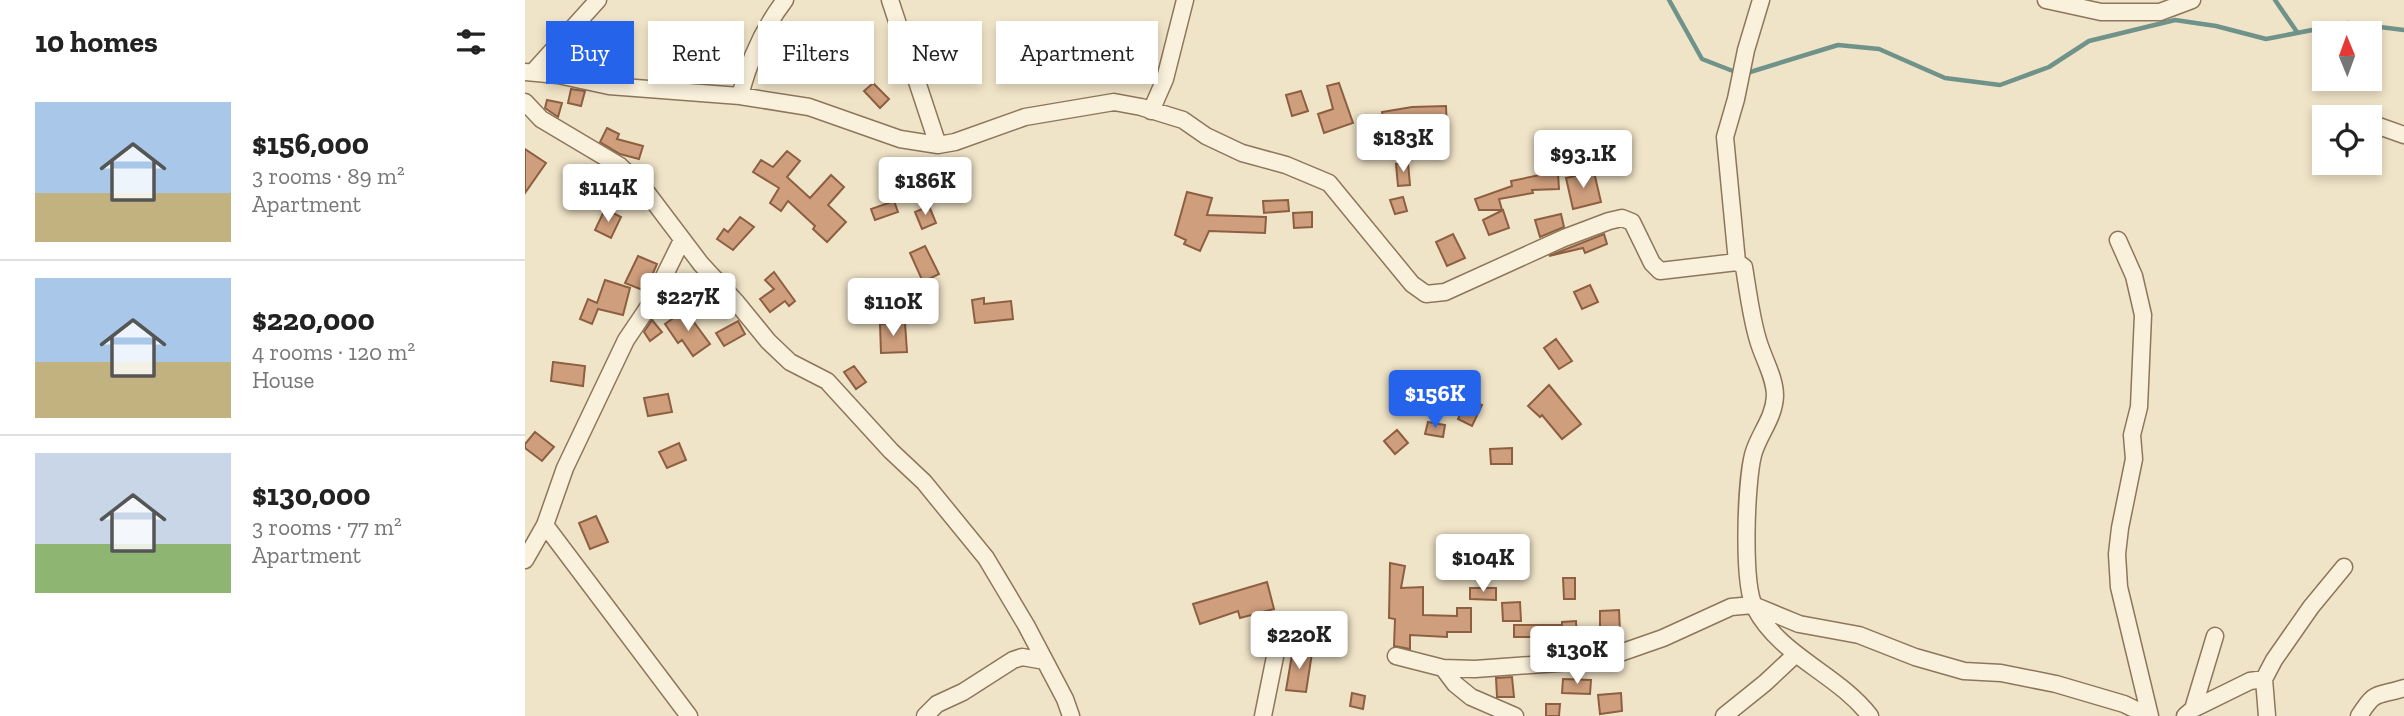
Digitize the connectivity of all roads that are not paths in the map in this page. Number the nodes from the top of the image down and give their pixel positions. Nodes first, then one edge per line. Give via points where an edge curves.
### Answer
1 (598, 0) edge
2 (785, 0) edge
3 (890, 0) edge
4 (1185, 0) edge
5 (1761, 0) edge
6 (2046, 0) edge
7 (2192, 0) edge
8 (529, 72) edge
9 (740, 96) junction
10 (525, 102) edge
11 (1151, 111) junction
12 (2382, 127) edge
13 (2404, 135) edge
14 (937, 145) junction
15 (683, 240) junction
16 (2118, 240) dead end
17 (1737, 262) junction
18 (545, 525) junction
19 (525, 560) edge
20 (2344, 567) dead end
21 (1753, 605) junction
22 (1282, 622) dead end
23 (2215, 636) dead end
24 (1795, 654) junction
25 (1396, 656) dead end
26 (1045, 661) junction
27 (1443, 668) junction
28 (2264, 678) junction
29 (2404, 688) edge
30 (2189, 712) edge
31 (689, 716) edge
32 (925, 716) edge
33 (1071, 716) edge
34 (1263, 716) edge
35 (1515, 716) edge
36 (1724, 716) edge
37 (1870, 716) edge
38 (2150, 716) edge
39 (2267, 716) edge
40 (2359, 716) edge

1 - 8 street
2 - 9 street via 749,61
3 - 14 street
4 - 11 street via 1165,79
5 - 17 street via 1725,137
6 - 7 street via 2101,12 2159,12
8 - 9 street via 609,86
9 - 14 street via 809,107 900,139
10 - 15 street via 541,119 619,166 645,190
11 - 14 street via 1114,102 1025,117
11 - 17 street via 1183,120 1243,153 1329,183 1426,295 1445,292 1564,238 1622,218 1632,222 1660,271
12 - 13 street
15 - 18 street via 616,362 565,468
15 - 26 street via 768,341 790,362 827,381 891,452 925,482 986,558
16 - 38 street via 2134,276 2143,315 2134,459 2117,554 2119,587
17 - 21 street via 1744,267 1775,396 1770,420 1753,453 1748,485 1747,560
18 - 19 street
18 - 31 street
20 - 28 street
21 - 24 street via 1767,629
21 - 27 street via 1731,607 1663,638 1586,661
21 - 38 street via 1799,624 1859,635 1927,661 2056,684
22 - 34 street
23 - 30 street
24 - 36 street
24 - 37 street via 1835,682
25 - 27 street
26 - 32 street via 1013,660 937,704
26 - 33 street
27 - 35 street via 1471,697
28 - 30 street
28 - 39 street
29 - 40 street via 2378,693

